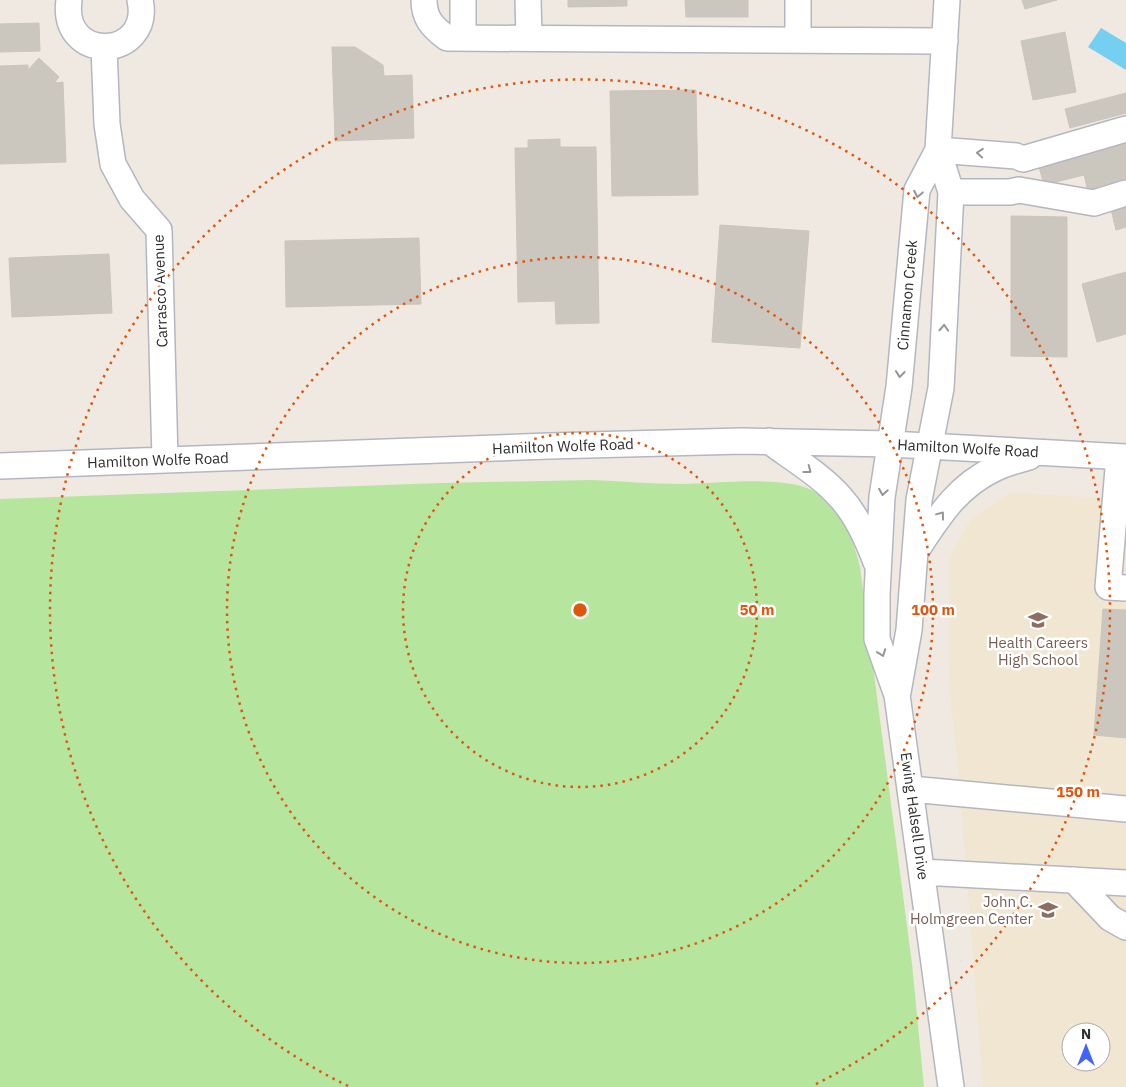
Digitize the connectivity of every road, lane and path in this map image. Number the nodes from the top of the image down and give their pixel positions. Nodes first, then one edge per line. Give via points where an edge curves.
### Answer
1 (69, 0) edge
2 (140, 0) edge
3 (424, 0) edge
4 (463, 0) edge
5 (528, 0) edge
6 (798, 0) edge
7 (947, 0) edge
8 (463, 38) junction
9 (529, 38) junction
10 (798, 40) junction
11 (945, 41) junction
12 (104, 48) junction
13 (1126, 129) edge
14 (938, 150) junction
15 (1023, 159) junction
16 (1019, 190) junction
17 (951, 192) junction
18 (1126, 194) edge
19 (769, 441) junction
20 (891, 444) junction
21 (930, 446) junction
22 (1043, 452) junction
23 (1122, 457) edge
24 (165, 460) junction
25 (0, 466) edge
26 (914, 555) junction
27 (878, 568) junction
28 (1126, 588) edge
29 (898, 695) junction
30 (911, 788) junction
31 (1126, 809) edge
32 (922, 872) junction
33 (1074, 880) junction
34 (1126, 883) edge
35 (1126, 927) edge
36 (950, 1087) edge

1 - 12 street via 70,26 78,37 90,45
2 - 12 street via 142,10 135,32 116,46
3 - 8 street via 424,11 434,29 446,38
4 - 8 street
5 - 9 street
6 - 10 street
7 - 11 street, Cinnamon Creek
8 - 9 street
9 - 10 street
10 - 11 street
11 - 14 street, Cinnamon Creek
12 - 24 street, Carrasco Avenue via 107,124 113,164 132,199 159,230
13 - 15 street
15 -> 14 street
14 - 17 street, Cinnamon Creek
14 -> 20 street, Cinnamon Creek via 917,190
15 - 16 street via 1023,185
16 - 17 street
16 - 18 street via 1094,203
21 -> 17 street, Cinnamon Creek via 941,388
19 - 20 street, Hamilton Wolfe Road
19 - 24 street, Hamilton Wolfe Road
19 -> 27 street via 842,499 866,535
20 - 21 street, Hamilton Wolfe Road
20 -> 27 street, Ewing Halsell Drive via 882,497
21 - 22 street, Hamilton Wolfe Road
21 - 26 street, Ewing Halsell Drive via 919,500
22 - 23 street, Hamilton Wolfe Road
26 -> 22 street via 935,522 970,482 997,467
23 - 28 street via 1108,587
24 - 25 street, Hamilton Wolfe Road
26 - 29 street, Ewing Halsell Drive via 909,630
27 -> 29 street, Ewing Halsell Drive via 877,639
29 - 30 street, Ewing Halsell Drive
30 - 31 street
30 - 32 street, Ewing Halsell Drive
32 - 33 street
32 - 36 street, Ewing Halsell Drive
33 - 34 street
33 - 35 street via 1110,918

